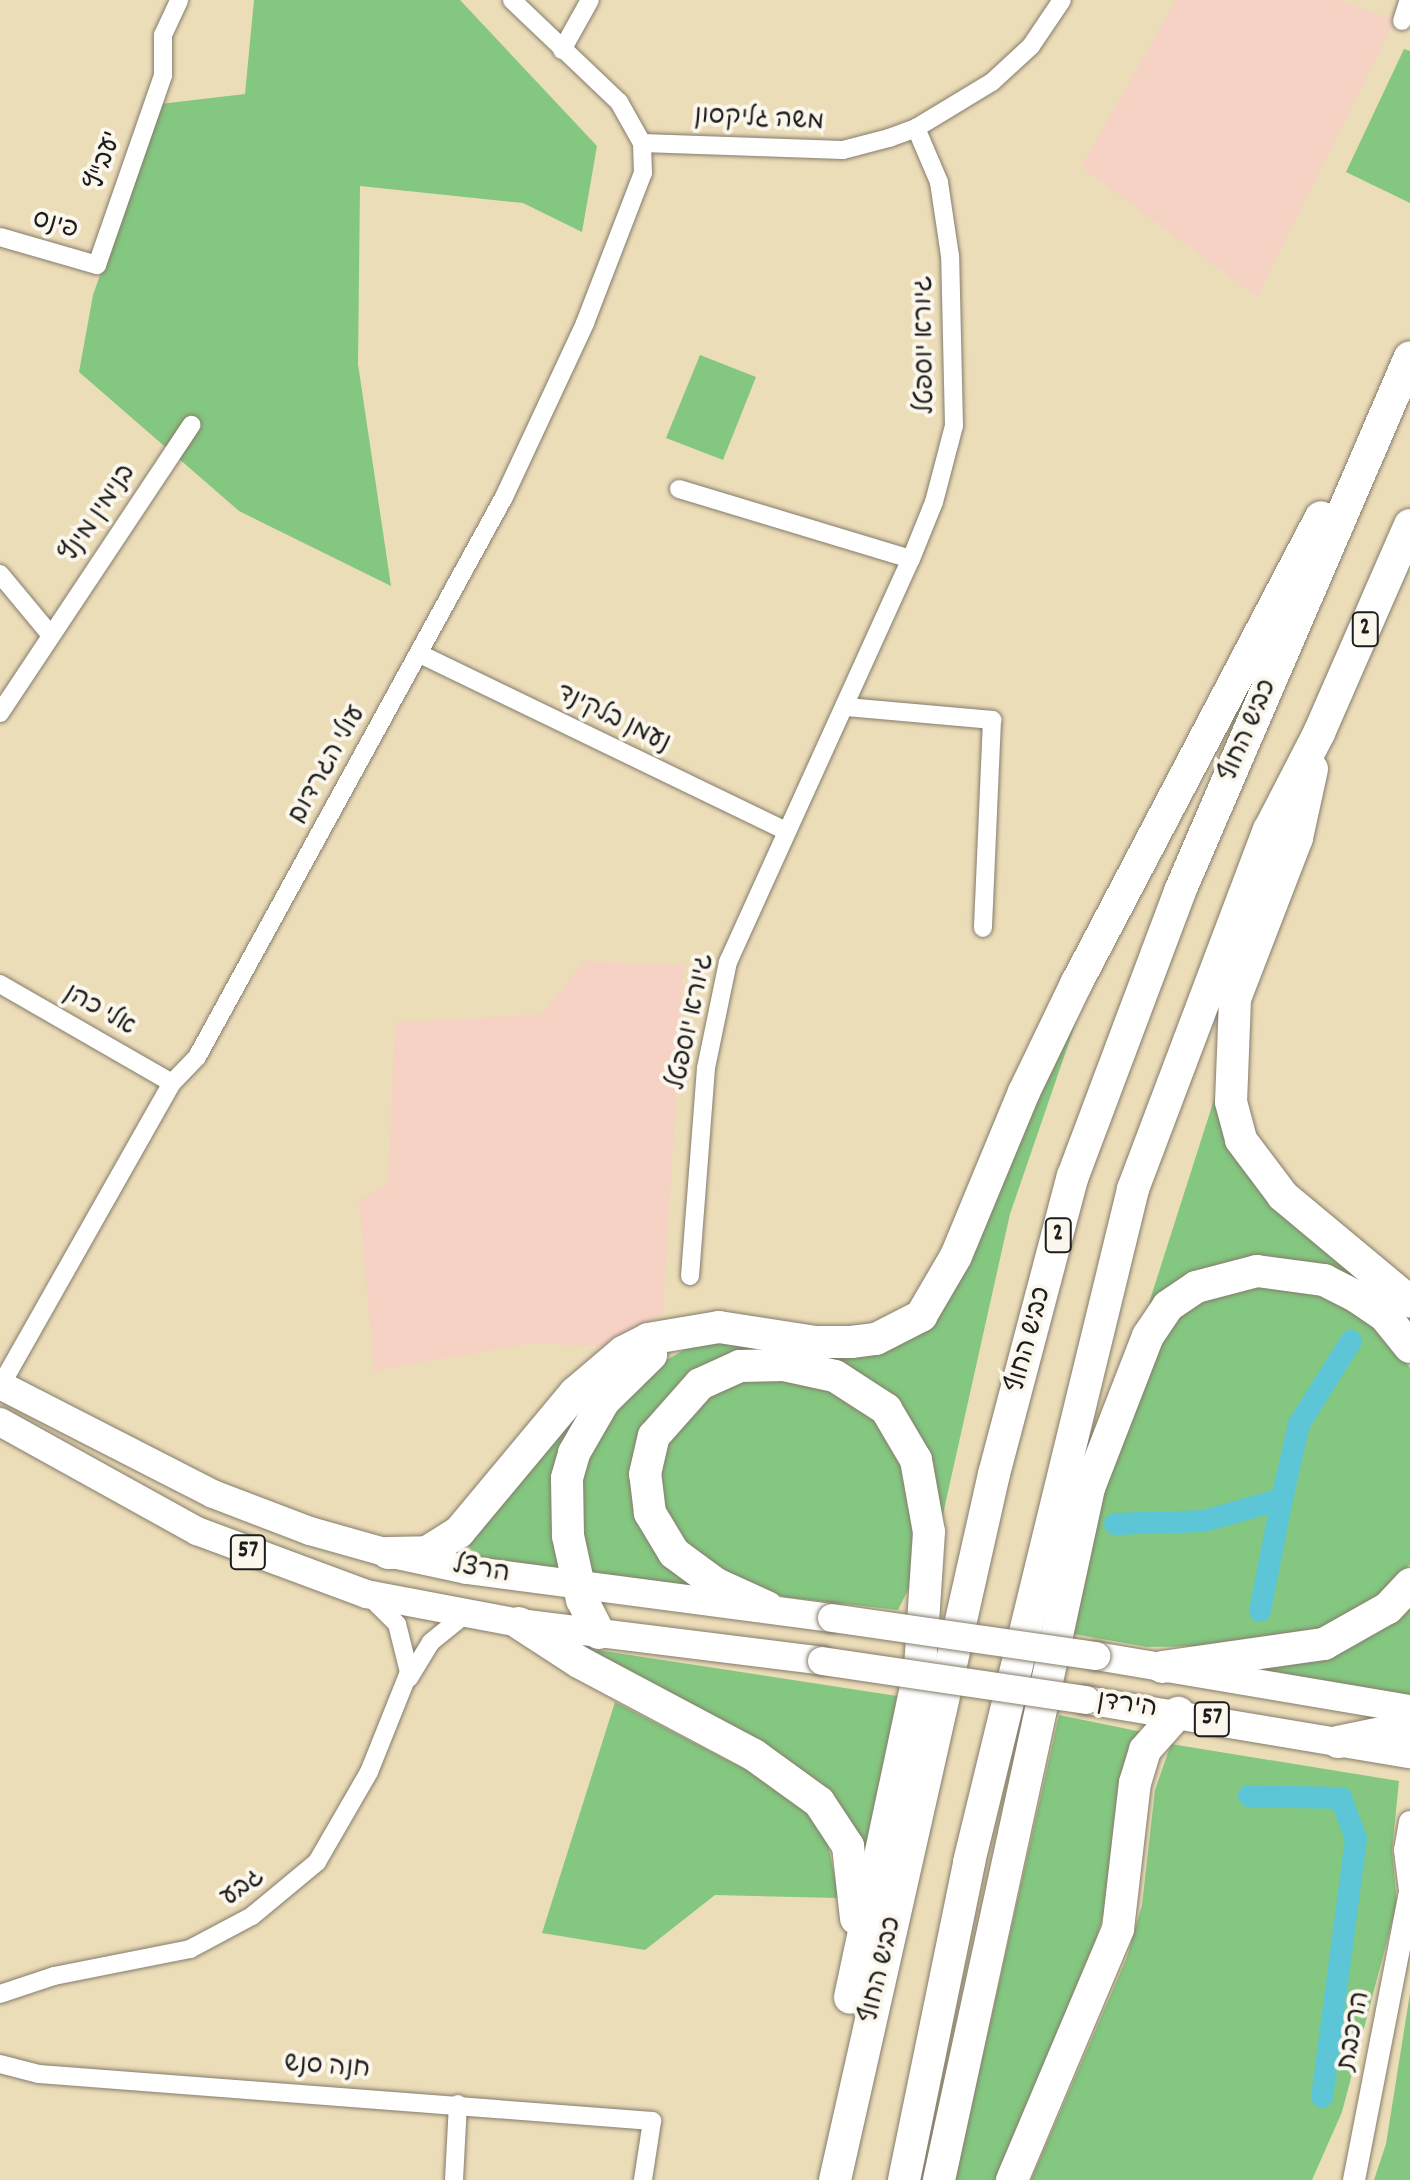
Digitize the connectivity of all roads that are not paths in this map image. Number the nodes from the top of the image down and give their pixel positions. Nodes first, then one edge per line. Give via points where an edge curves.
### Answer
1 (179, 0) edge
2 (512, 0) edge
3 (590, 0) edge
4 (1062, 0) edge
5 (1409, 0) edge
6 (1402, 21) dead end
7 (562, 50) junction
8 (916, 128) junction
9 (642, 143) junction
10 (0, 237) edge
11 (97, 265) joint
12 (1410, 348) edge
13 (1410, 357) edge
14 (191, 425) dead end
15 (679, 489) dead end
16 (1410, 525) edge
17 (911, 559) junction
18 (0, 574) edge
19 (49, 633) junction
20 (420, 654) junction
21 (847, 707) junction
22 (0, 713) edge
23 (1319, 733) junction
24 (784, 830) junction
25 (983, 928) dead end
26 (0, 984) edge
27 (172, 1083) junction
28 (690, 1276) dead end
29 (1410, 1302) edge
30 (719, 1327) junction
31 (1410, 1347) edge
32 (0, 1385) edge
33 (0, 1422) edge
34 (388, 1553) junction
35 (1410, 1584) edge
36 (579, 1585) junction
37 (366, 1594) junction
38 (767, 1607) junction
39 (467, 1613) junction
40 (519, 1623) junction
41 (599, 1633) junction
42 (996, 1640) joint
43 (1162, 1667) junction
44 (406, 1684) junction
45 (986, 1685) joint
46 (1410, 1709) edge
47 (1178, 1713) junction
48 (1410, 1727) edge
49 (1338, 1742) junction
50 (1410, 1754) edge
51 (1410, 1822) edge
52 (1410, 1890) edge
53 (0, 1994) edge
54 (850, 1998) junction
55 (0, 2064) edge
56 (458, 2104) junction
57 (838, 2168) edge
58 (454, 2180) edge
59 (643, 2180) edge
60 (904, 2180) edge
61 (939, 2180) edge
62 (1012, 2180) edge
63 (1354, 2180) edge

1 - 11 street, יעב"ץ via 163,35 163,75
2 - 7 street
3 - 7 street
4 - 8 street, משה גליקסון via 1031,46 992,82
5 - 6 street
7 - 9 street via 619,102
8 - 9 street, משה גליקסון via 843,150
8 - 17 street, גיורא יוספטל via 939,182 955,313 955,378 954,426 934,502
9 - 20 street, עולי הגרדום via 643,173 585,323 504,497
10 - 11 street, פינס
12 - 30 highway via 1076,984 932,1301 902,1329 864,1341 816,1342
13 - 57 highway, כביש החוף / 2 via 1180,891 1073,1176 994,1474
14 - 19 street, בנימין מינץ
15 - 17 street
16 - 23 highway, 2
17 - 21 street, גיורא יוספטל
18 - 19 street
19 - 22 street, בנימין מינץ
20 - 24 street, נעמן בלקינד
20 - 27 street, עולי הגרדום via 197,1057
21 - 24 street, גיורא יוספטל
21 - 25 street via 992,720
23 - 29 highway via 1297,838 1235,999 1231,1102 1241,1140 1283,1196
23 - 60 highway, 2 via 1269,830 1133,1189 973,1847
24 - 28 street, גיורא יוספטל via 728,962 709,1054
26 - 27 street, אלי כהן
27 - 32 street, עולי הגרדום
30 - 34 highway via 684,1330 623,1352 575,1393 459,1532 427,1552
30 - 36 highway via 693,1332 643,1360 586,1428 574,1453 564,1507
31 - 61 highway via 1384,1315 1324,1280 1257,1271 1196,1287 1168,1306 1148,1336 1089,1488
32 - 34 highway, הרצל / 57 via 213,1494 310,1531
33 - 37 highway, הרצל / 57 via 197,1531
34 - 36 highway, הרצל / 57
35 - 43 highway via 1388,1608 1324,1644
36 - 38 highway, הרצל / 57
36 - 41 highway
37 - 39 highway, הרצל / 57
37 - 44 street, גבע via 397,1624 409,1672
38 - 42 highway, הרצל / 57, bridge
38 - 54 highway via 716,1584 674,1553 650,1513 645,1474 654,1436 700,1384 740,1366 784,1365 835,1376 886,1409 916,1460 929,1532 920,1668
39 - 40 highway, הרצל / 57
39 - 44 street, גבע via 431,1642
40 - 41 highway, הרצל / 57
40 - 54 highway via 579,1662 754,1755 819,1802 848,1846 853,1873
41 - 45 highway, הרצל / 57, bridge
42 - 43 highway, הירדן / 57, bridge
43 - 46 highway, הירדן / 57
44 - 53 street, גבע via 369,1772 317,1862 252,1916 190,1949 54,1976
45 - 47 highway, הירדן / 57, bridge
47 - 49 highway, הירדן / 57
47 - 62 highway via 1145,1750 1135,1783 1118,1929
48 - 49 highway
49 - 50 highway, הירדן / 57
51 - 52 street, הרכבת via 1405,1850
52 - 63 street, הרכבת
54 - 57 highway
55 - 56 street, חנה סנש via 39,2074
56 - 58 street
56 - 59 street, חנה סנש via 652,2121

